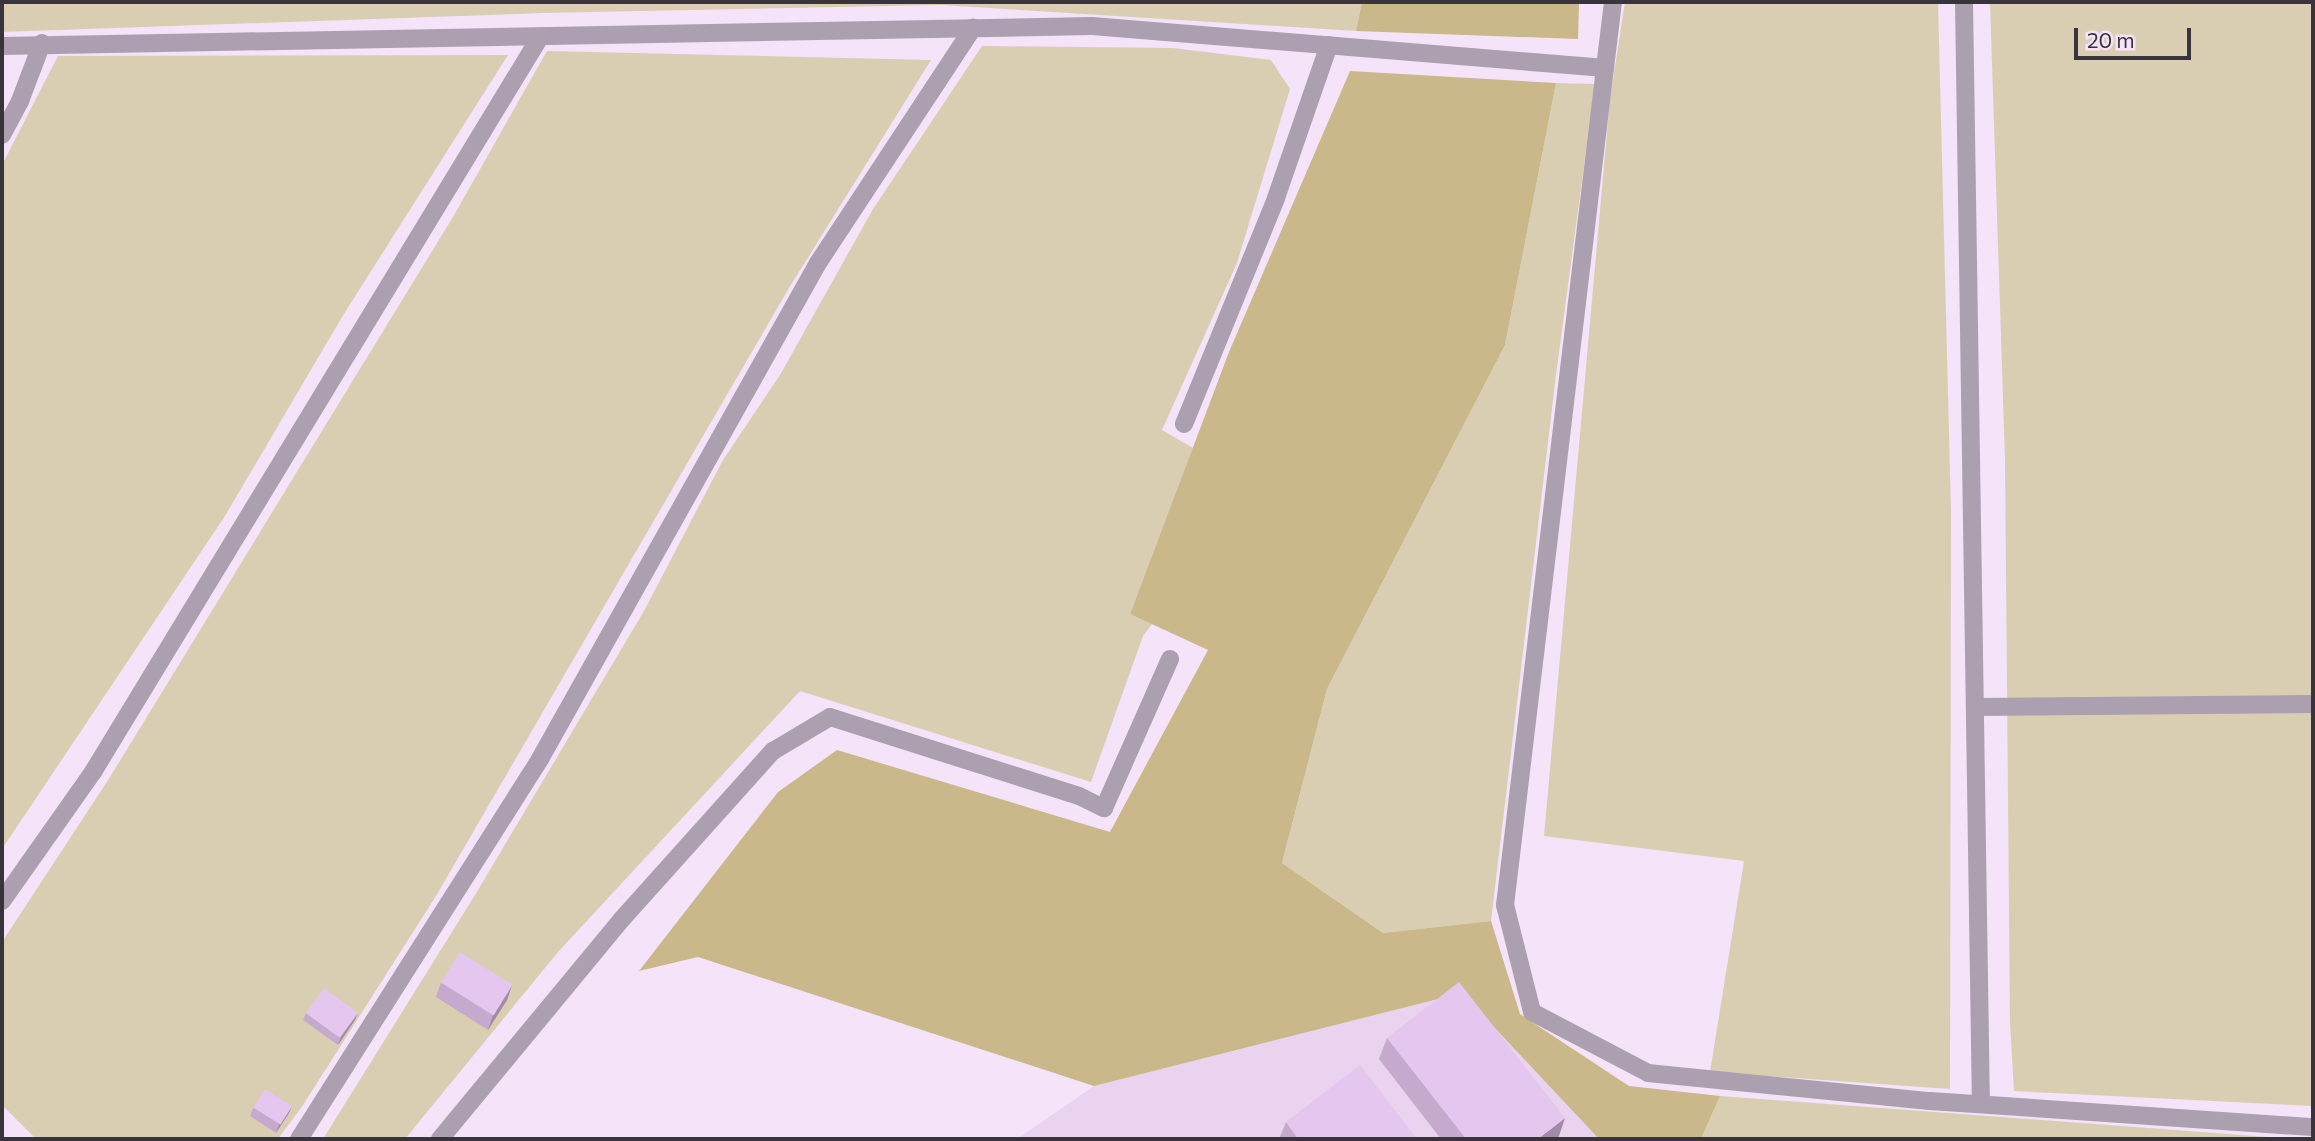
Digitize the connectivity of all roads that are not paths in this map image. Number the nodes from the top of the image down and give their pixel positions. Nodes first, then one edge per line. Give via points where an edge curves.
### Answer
1 (1613, 2) edge
2 (1964, 2) edge
3 (973, 28) junction
4 (540, 37) junction
5 (42, 43) junction
6 (1329, 45) junction
7 (2, 46) edge
8 (1605, 68) junction
9 (2, 135) edge
10 (1184, 424) dead end
11 (1170, 659) dead end
12 (2313, 704) edge
13 (1975, 707) junction
14 (2, 901) edge
15 (1981, 1104) junction
16 (2313, 1127) edge
17 (299, 1139) edge
18 (440, 1139) edge

1 - 8 lane
2 - 13 lane
3 - 4 lane
3 - 6 lane via 1092,26
3 - 17 lane via 818,263 540,759
4 - 5 lane
4 - 14 lane via 93,772
5 - 7 lane
5 - 9 lane
6 - 8 lane
6 - 10 lane via 1276,198
8 - 15 lane via 1505,905 1532,1012 1648,1073
11 - 18 lane via 1104,808 1079,796 830,717 773,751 622,919
12 - 13 lane
13 - 15 lane
15 - 16 lane

